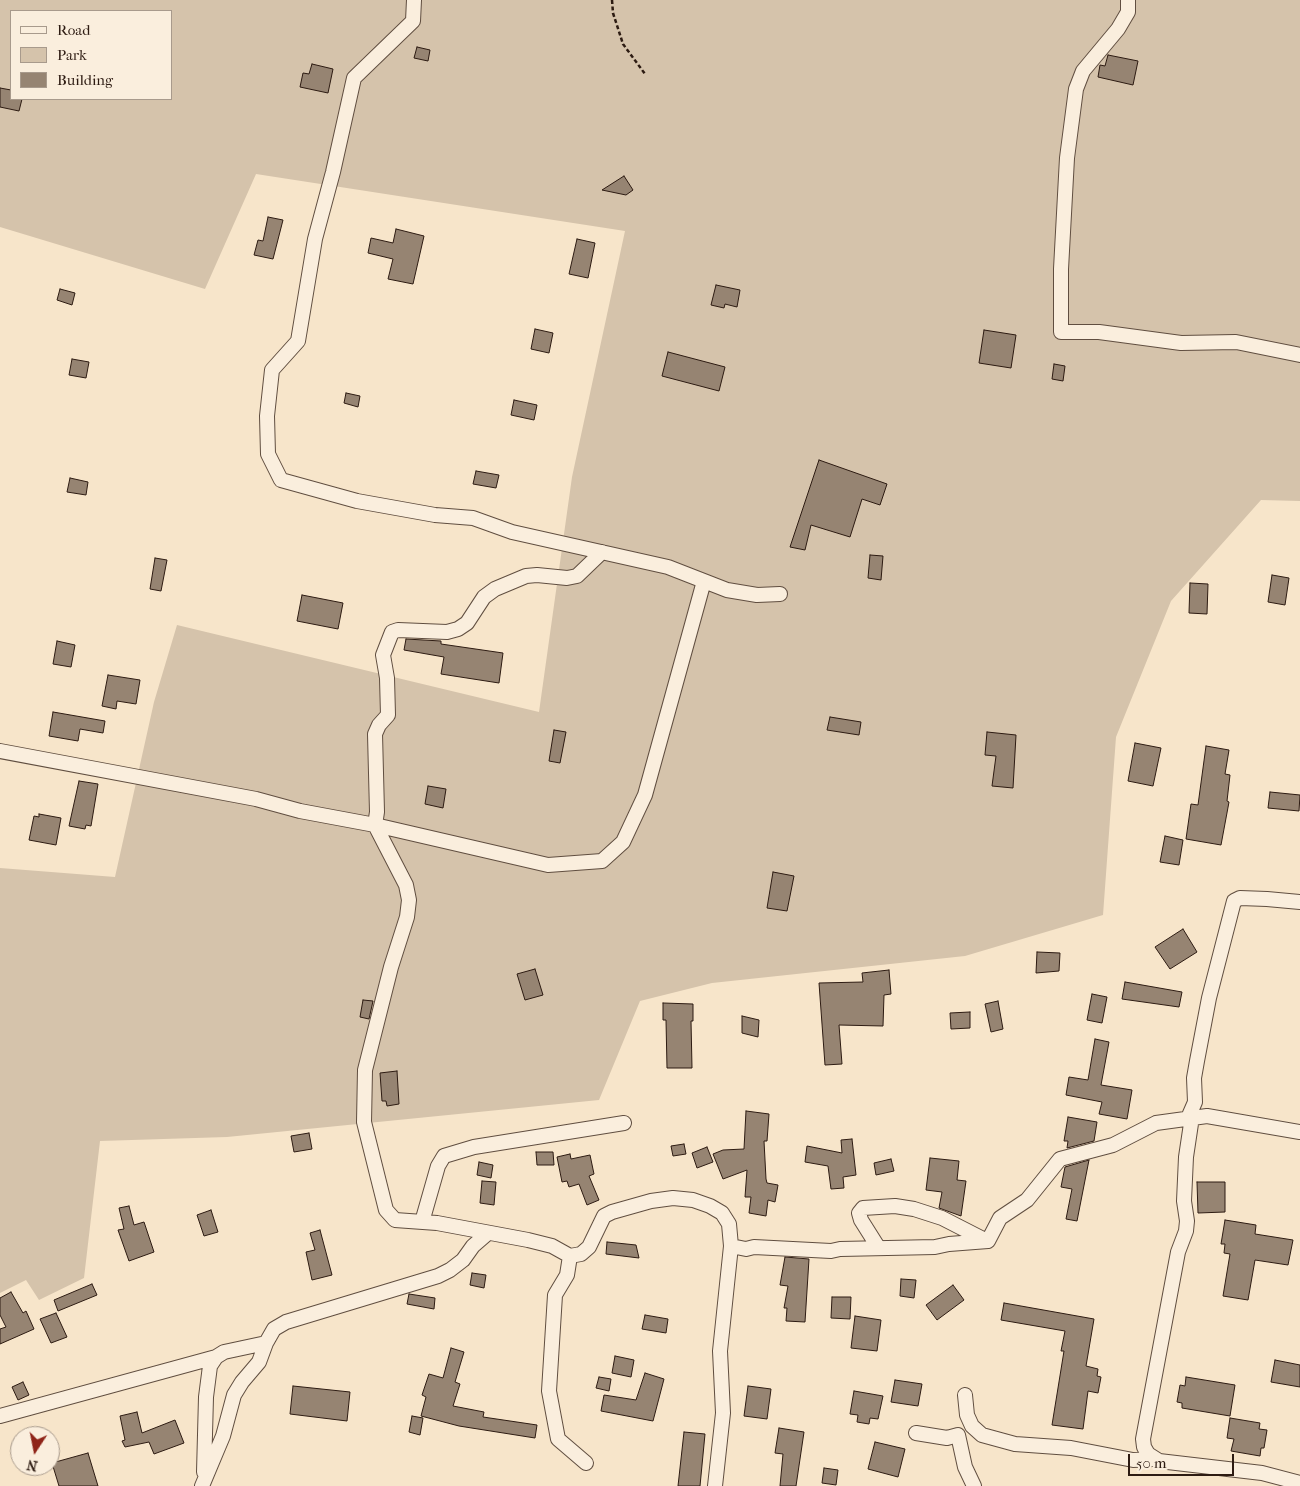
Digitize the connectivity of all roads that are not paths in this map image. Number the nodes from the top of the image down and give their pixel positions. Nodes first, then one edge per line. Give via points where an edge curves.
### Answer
1 (414, 0) edge
2 (1128, 0) edge
3 (1300, 355) edge
4 (602, 552) junction
5 (704, 581) junction
6 (780, 594) dead end
7 (0, 751) edge
8 (375, 825) junction
9 (1300, 902) edge
10 (1195, 1102) junction
11 (1207, 1116) junction
12 (1190, 1118) junction
13 (624, 1123) dead end
14 (1300, 1132) edge
15 (422, 1222) junction
16 (468, 1229) junction
17 (488, 1233) junction
18 (988, 1241) junction
19 (472, 1246) junction
20 (731, 1246) junction
21 (878, 1247) junction
22 (570, 1256) junction
23 (266, 1343) junction
24 (216, 1357) junction
25 (965, 1395) dead end
26 (0, 1416) edge
27 (916, 1433) dead end
28 (982, 1435) junction
29 (958, 1436) junction
30 (1153, 1459) junction
31 (586, 1463) dead end
32 (204, 1483) edge
33 (1300, 1483) edge
34 (715, 1486) edge
35 (974, 1486) edge

1 - 4 street via 413,21 354,78 315,239 298,341 272,370 267,416 268,454 281,480 357,501 435,516 473,518 512,532
2 - 3 street via 1128,12 1083,71 1076,89 1067,158 1061,332 1099,332 1181,342 1236,342
4 - 5 street via 668,567
4 - 8 street via 576,576 526,576 495,589 484,597 458,629 392,632 383,655 388,715 375,734
5 - 6 street via 727,590 757,595
5 - 8 street via 644,795 623,842 602,861 548,865
7 - 8 street via 256,798 300,811
8 - 15 street via 406,885 408,900 405,927 391,967 365,1070 364,1122 390,1217 403,1222
9 - 10 street via 1258,898 1234,901 1199,1052 1194,1078
10 - 11 street
10 - 12 street
11 - 12 street
11 - 14 street
12 - 18 street via 1156,1123 1113,1145 1060,1159 1027,1200 1000,1218
12 - 30 street via 1184,1201 1186,1231 1178,1252 1143,1439 1144,1448
13 - 15 street via 474,1147 444,1156 438,1166
15 - 16 street
16 - 17 street
16 - 19 street
17 - 19 street
17 - 22 street via 552,1246
18 - 21 street via 935,1247
18 - 21 street via 942,1218 914,1209 895,1206 863,1208 859,1213
19 - 23 street via 463,1260 450,1270 286,1322 274,1330
20 - 21 street via 810,1251
20 - 22 street via 729,1224 722,1213 692,1200 673,1198 651,1201 604,1216 589,1247 581,1254
20 - 34 street via 720,1352 723,1413
22 - 31 street via 567,1275 555,1295 549,1391 558,1440
23 - 24 street via 224,1352
23 - 32 street via 259,1362 234,1396 223,1436
24 - 26 street
24 - 32 street via 210,1366 206,1397
25 - 28 street via 967,1415 972,1426
27 - 29 street via 947,1438
28 - 29 street
28 - 30 street via 1015,1444 1071,1448 1133,1460
29 - 35 street
30 - 33 street via 1262,1473

